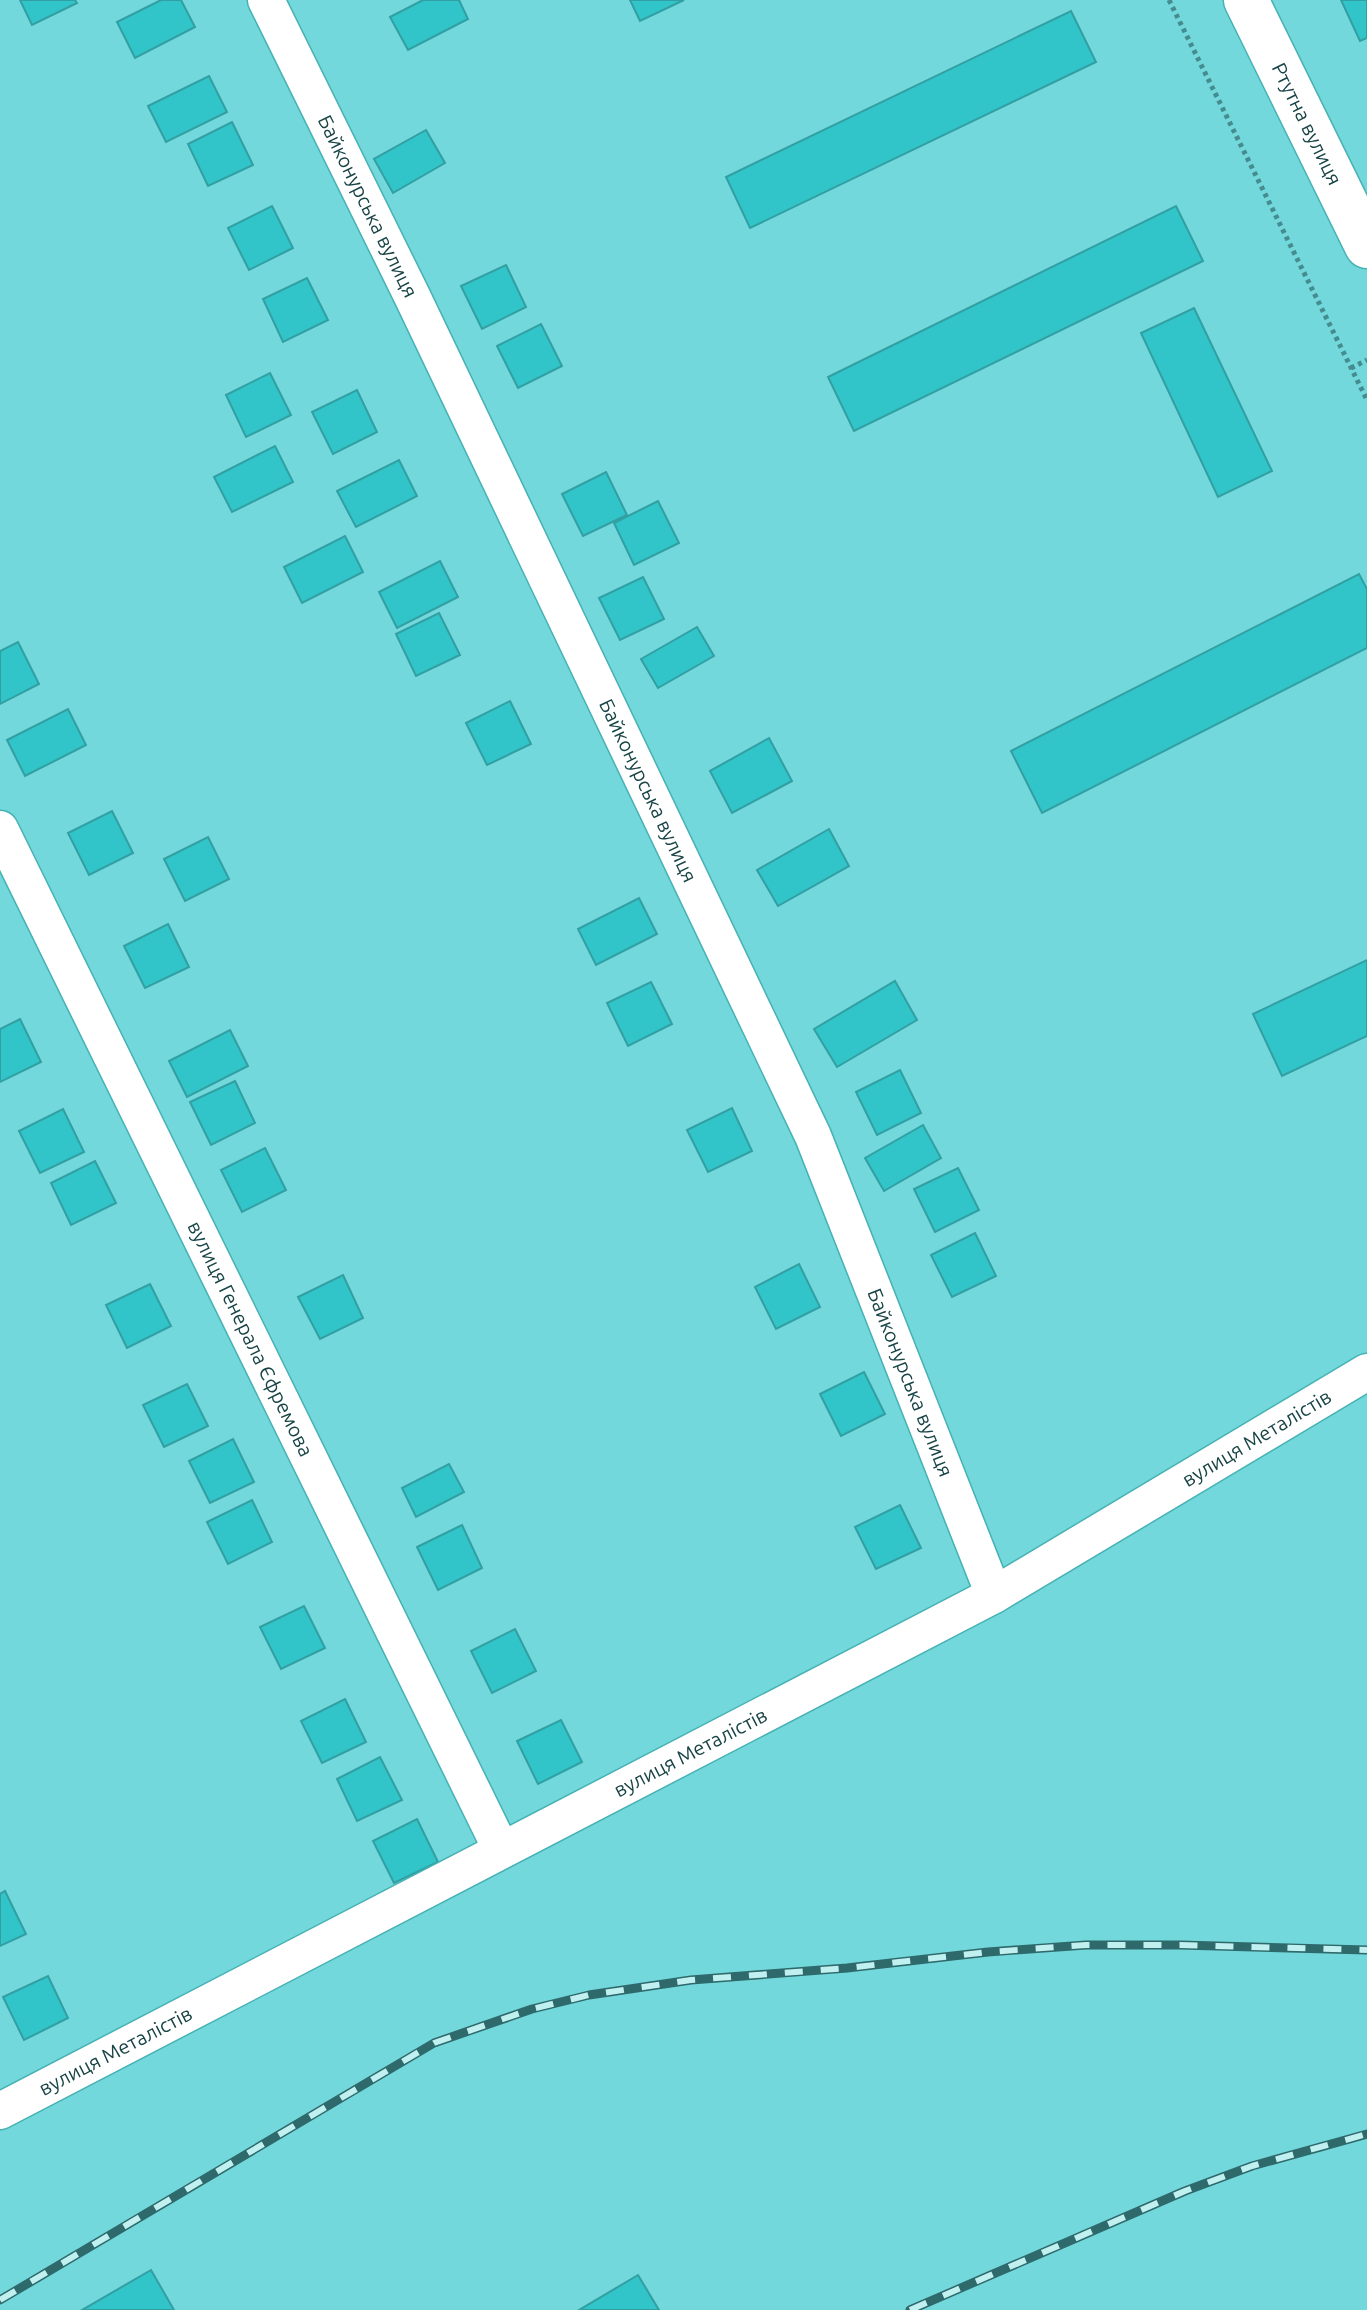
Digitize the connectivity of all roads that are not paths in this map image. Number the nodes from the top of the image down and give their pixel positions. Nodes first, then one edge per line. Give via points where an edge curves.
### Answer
1 (266, 0) edge
2 (1246, 0) edge
3 (1367, 246) edge
4 (0, 829) edge
5 (1367, 1372) edge
6 (994, 1595) junction
7 (501, 1849) junction
8 (0, 2111) edge

1 - 6 street, Байконурська вулиця via 813,1136
2 - 3 main road, Ртутна вулиця
4 - 7 street, вулиця Генерала Єфремова
5 - 6 street, вулиця Металістів
6 - 7 street, вулиця Металістів
7 - 8 street, вулиця Металістів

